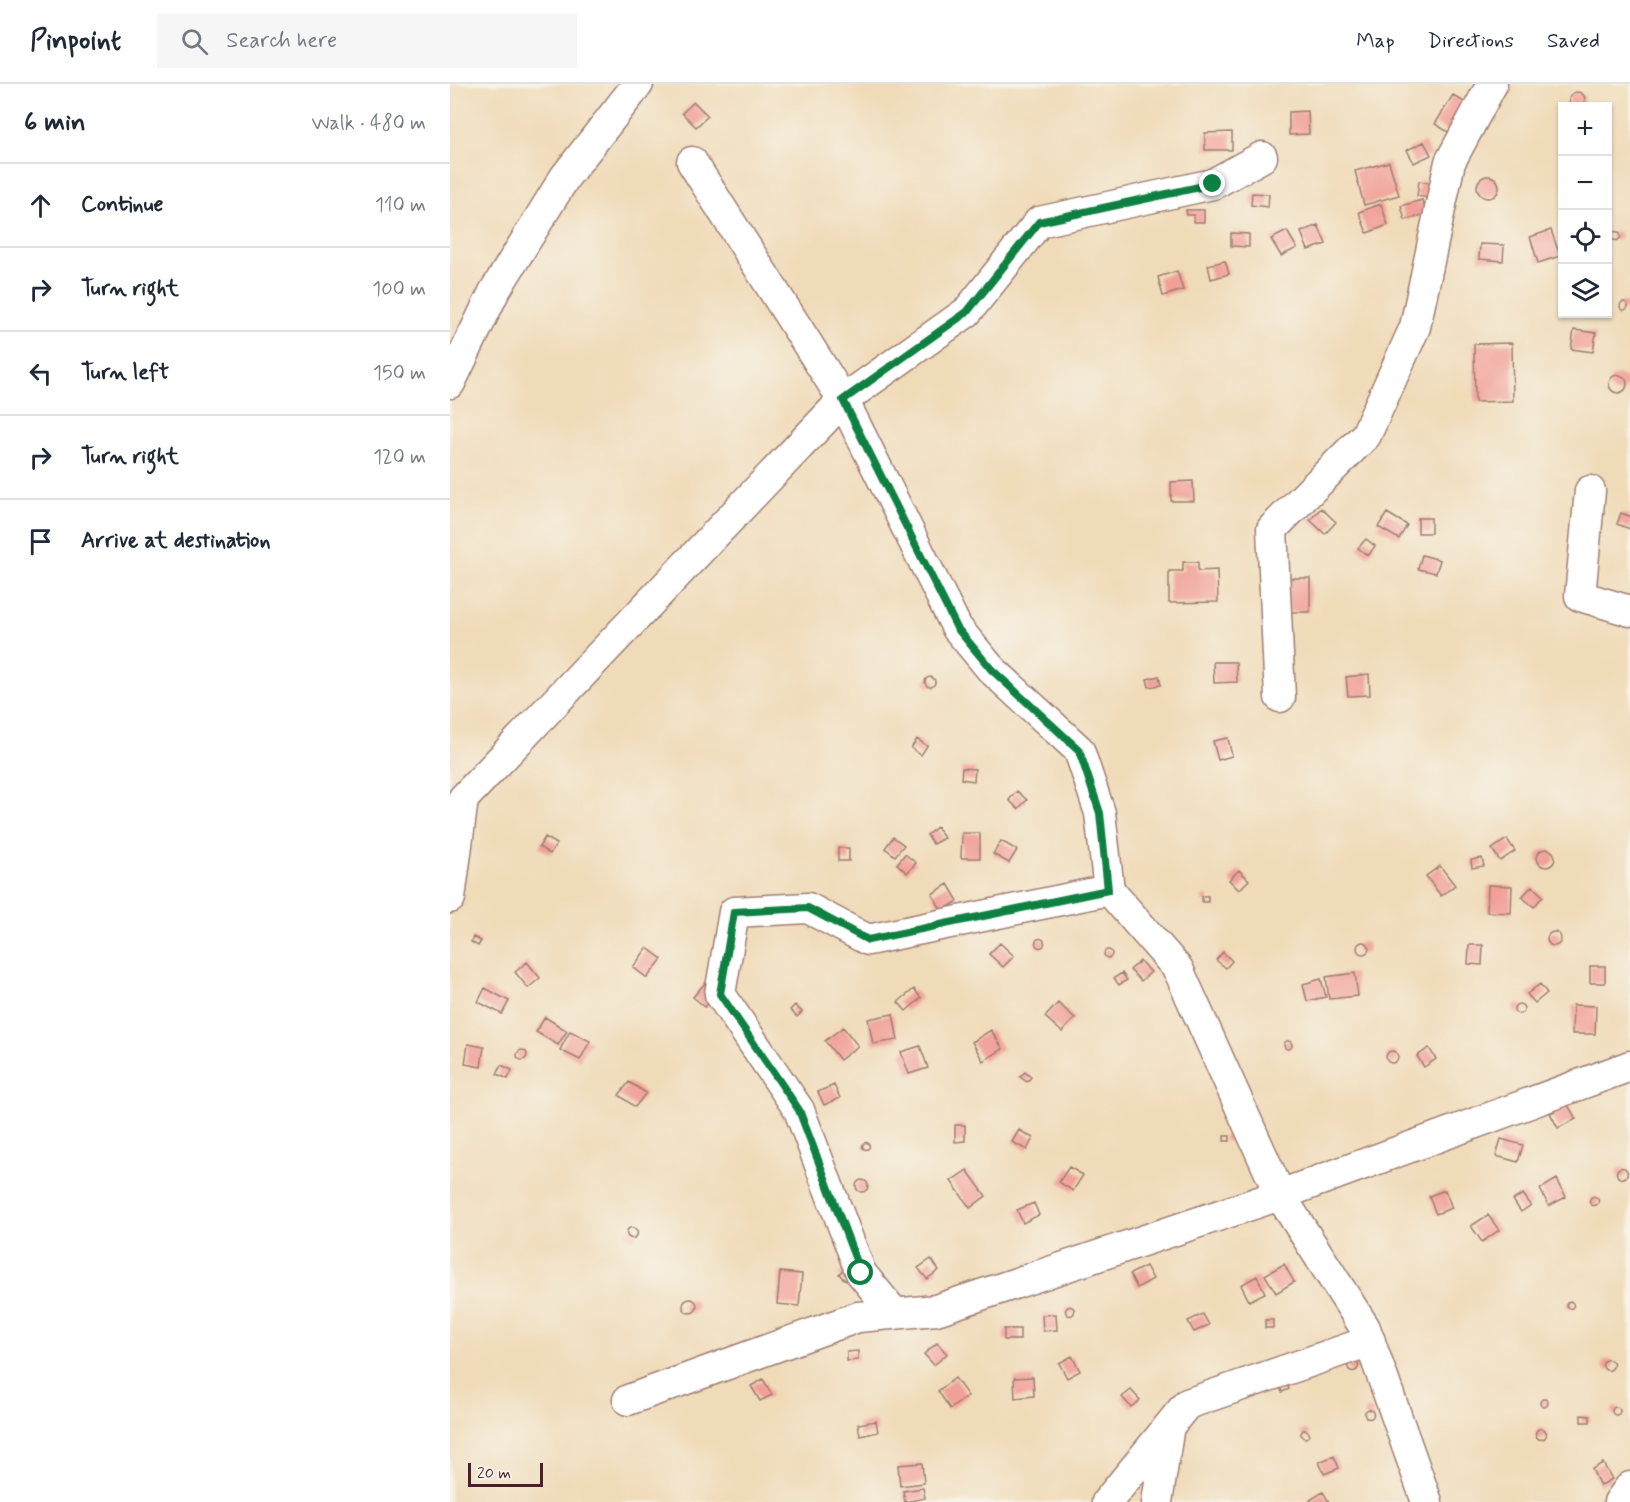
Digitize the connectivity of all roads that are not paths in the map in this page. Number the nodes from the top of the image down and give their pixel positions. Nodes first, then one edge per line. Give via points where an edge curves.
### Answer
1 (638, 84) edge
2 (1492, 84) edge
3 (1262, 157) dead end
4 (692, 162) dead end
5 (450, 383) edge
6 (843, 400) junction
7 (1590, 491) dead end
8 (1630, 611) edge
9 (1280, 697) dead end
10 (1108, 890) junction
11 (450, 898) edge
12 (1630, 1066) edge
13 (1280, 1195) junction
14 (895, 1314) junction
15 (1370, 1341) junction
16 (628, 1400) dead end
17 (1169, 1426) junction
18 (1630, 1487) edge
19 (1107, 1502) edge
20 (1157, 1502) edge
21 (1427, 1502) edge
22 (1620, 1502) edge

1 - 5 street via 565,177 494,292
2 - 9 street via 1450,162 1415,327 1366,435 1272,529
3 - 6 street via 1213,184 1039,222 967,312
4 - 6 street
6 - 10 street via 957,628 991,669 1079,750 1100,813
6 - 11 street via 463,799
7 - 8 street via 1580,596
10 - 13 street via 1178,969
10 - 14 street via 868,940 808,908 734,912 720,994 799,1110 861,1273
12 - 13 street
13 - 14 street via 936,1310
13 - 15 street
14 - 16 street via 858,1317
15 - 17 street via 1187,1404
15 - 21 street
17 - 19 street
17 - 20 street
18 - 22 street

